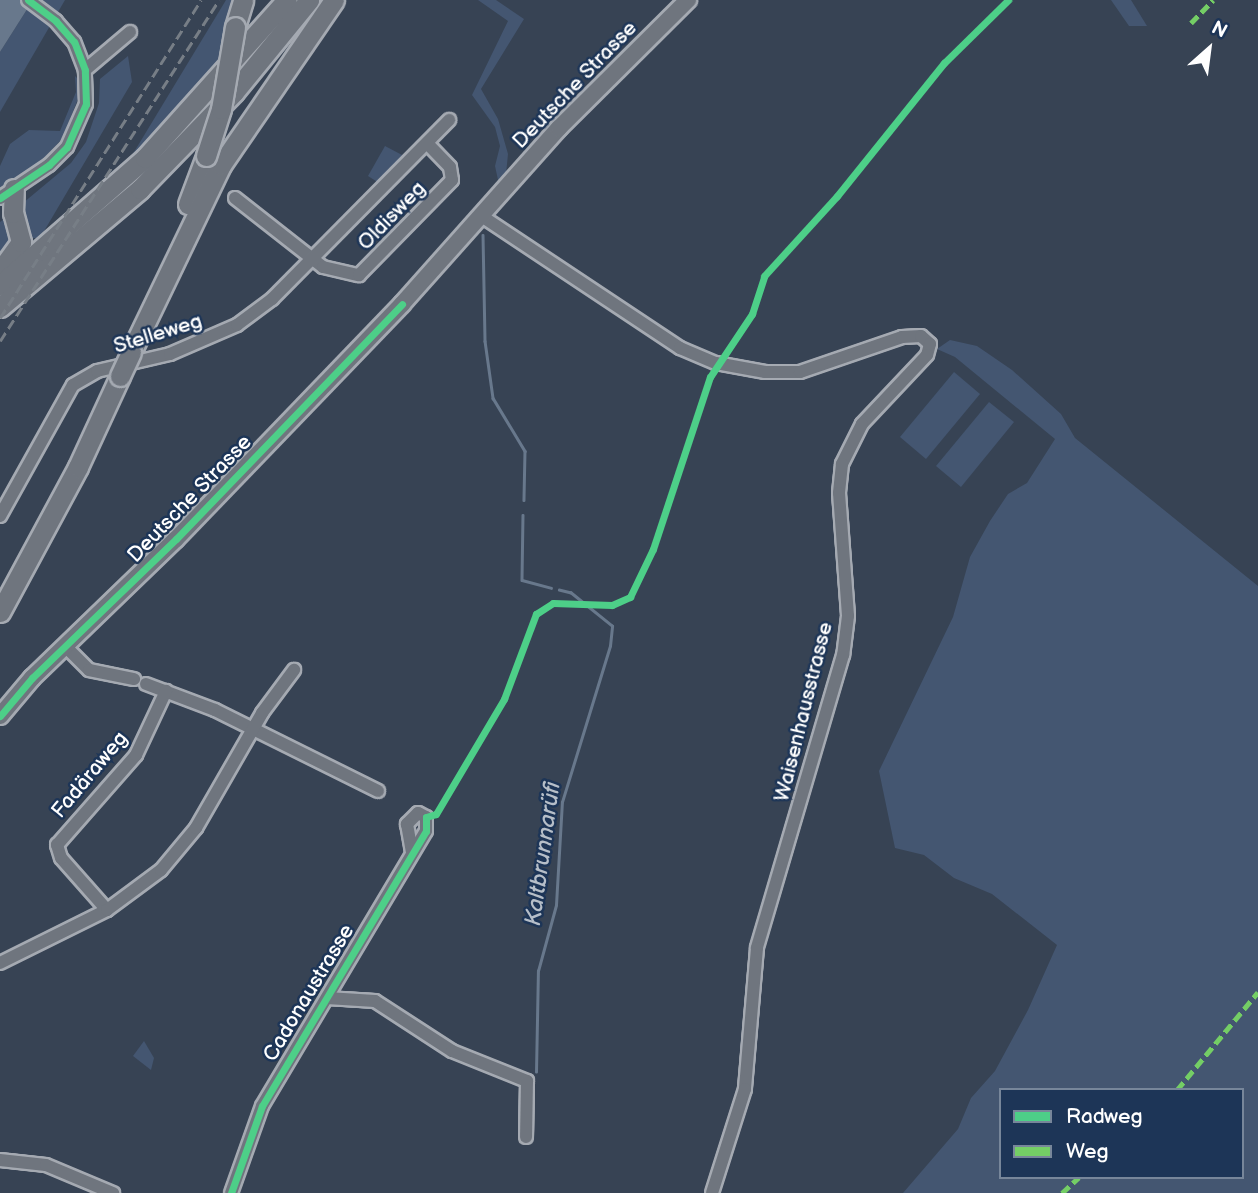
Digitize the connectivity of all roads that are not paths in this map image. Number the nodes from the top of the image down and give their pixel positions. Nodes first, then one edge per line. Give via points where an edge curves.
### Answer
1 (28, 0) edge
2 (243, 0) edge
3 (288, 0) edge
4 (309, 0) edge
5 (334, 0) edge
6 (688, 0) edge
7 (130, 32) dead end
8 (85, 70) junction
9 (449, 120) dead end
10 (427, 143) junction
11 (7, 193) edge
12 (235, 198) dead end
13 (7, 216) edge
14 (483, 217) junction
15 (313, 257) junction
16 (0, 271) edge
17 (0, 285) edge
18 (0, 307) edge
19 (145, 319) junction
20 (0, 516) edge
21 (0, 612) edge
22 (65, 646) junction
23 (294, 670) dead end
24 (166, 691) junction
25 (0, 716) edge
26 (254, 730) junction
27 (378, 791) dead end
28 (412, 853) dead end
29 (107, 910) junction
30 (0, 963) edge
31 (327, 998) junction
32 (526, 1137) dead end
33 (0, 1160) edge
34 (113, 1193) edge
35 (231, 1193) edge
36 (712, 1193) edge

1 - 8 street via 61,25
2 - 19 highway, bridge via 221,109
3 - 17 highway via 145,158
4 - 18 highway via 234,92 139,189
5 - 19 highway via 221,165
6 - 14 main road, Deutsche Strasse via 559,128
7 - 8 street
8 - 11 street via 86,104 73,138 49,165
9 - 10 street, Stelleweg
10 - 15 street, Stelleweg
10 - 15 street, Oldisweg via 450,167 452,180 363,274 323,267
11 - 13 highway
12 - 15 street
13 - 16 highway via 21,242
14 - 22 main road, Deutsche Strasse via 176,539
14 - 36 street, Waisenhausstrasse via 680,348 716,363 753,371 800,372 902,337 922,336 930,344 927,355 862,424 842,464 839,493 848,616 843,655 757,948 745,1089
15 - 20 street, Stelleweg via 272,299 221,334 170,354 97,371 72,385
19 - 21 highway, bridge via 78,467
22 - 24 street via 89,670
22 - 25 main road, Deutsche Strasse
23 - 26 street
24 - 26 street
24 - 29 street, Fadäraweg via 135,755 58,843 61,858
26 - 27 street
26 - 29 street via 176,854 145,884
28 - 31 street, Cadonaustrasse
29 - 30 street
31 - 32 street via 375,1001 452,1051 527,1081
31 - 35 street, Cadonaustrasse via 262,1106
33 - 34 street via 46,1165

